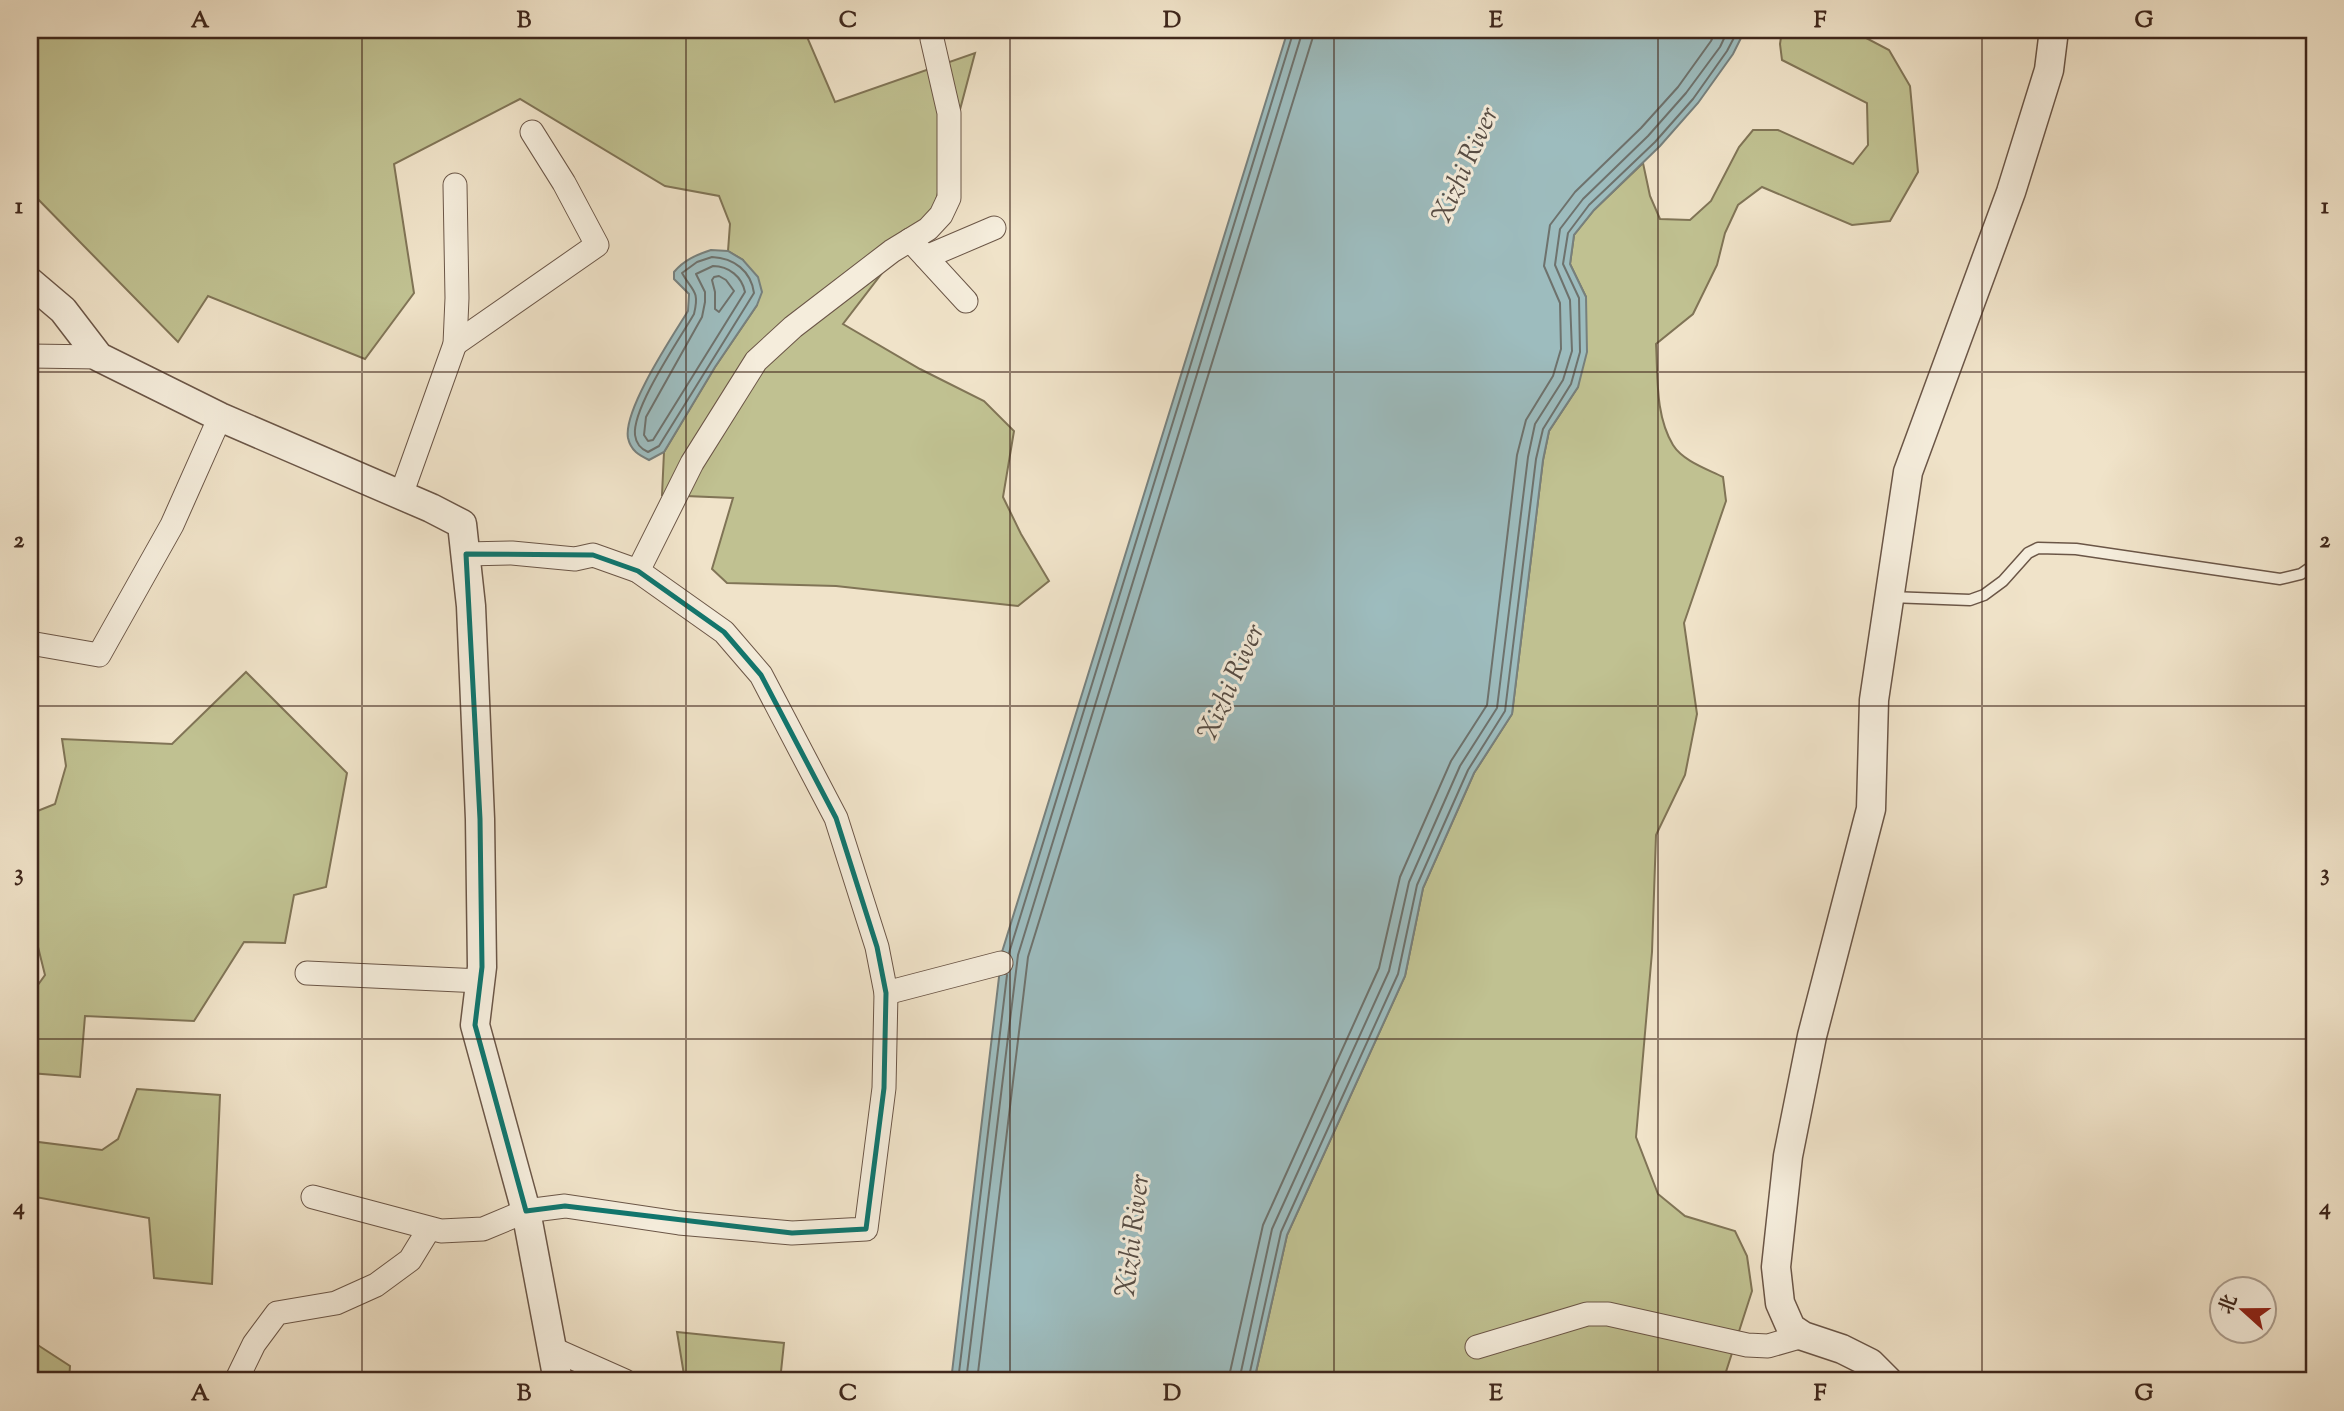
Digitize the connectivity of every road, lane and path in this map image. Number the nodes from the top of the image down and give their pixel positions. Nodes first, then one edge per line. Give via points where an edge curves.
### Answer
1 (934, 30) edge
2 (2054, 30) edge
3 (532, 132) dead end
4 (455, 185) dead end
5 (994, 228) dead end
6 (918, 249) junction
7 (30, 282) edge
8 (967, 302) dead end
9 (455, 344) junction
10 (30, 356) edge
11 (99, 356) junction
12 (220, 417) junction
13 (401, 495) junction
14 (466, 554) junction
15 (2314, 565) edge
16 (638, 571) junction
17 (1890, 597) junction
18 (30, 643) edge
19 (1001, 963) dead end
20 (307, 973) dead end
21 (481, 981) junction
22 (886, 993) junction
23 (313, 1197) dead end
24 (526, 1211) junction
25 (429, 1228) junction
26 (1803, 1336) junction
27 (1477, 1347) dead end
28 (554, 1349) junction
29 (236, 1381) edge
30 (558, 1381) edge
31 (625, 1381) edge
32 (1888, 1381) edge

1 - 6 street via 932,39 949,113 949,198
2 - 17 street via 2049,70 2011,192 1908,472
3 - 9 street via 597,245
4 - 9 street
5 - 6 street
6 - 8 street
6 - 16 street via 892,251 756,361 692,463
7 - 11 street via 63,310
9 - 13 street
10 - 11 street
11 - 12 street
12 - 13 street
12 - 18 street via 172,525 99,655
13 - 14 street via 463,524
14 - 16 street via 575,559 593,555
14 - 21 street via 480,819
15 - 17 lane via 2280,579 2076,549 2038,548 2003,581 1970,600
16 - 22 street via 724,632 761,675 836,818 877,947
17 - 26 street via 1874,700 1871,809 1812,1037 1788,1156 1776,1267 1780,1303 1791,1328
19 - 22 street
20 - 21 street
21 - 24 street via 475,1025
22 - 24 street via 884,1088 866,1229 792,1233 565,1206
23 - 25 street
24 - 25 street via 483,1229
24 - 28 street
25 - 29 street via 410,1260 376,1285 335,1303 277,1313 254,1344
26 - 27 street via 1768,1346 1747,1345 1608,1314 1587,1314
26 - 32 street via 1870,1363
28 - 30 street
28 - 31 street

